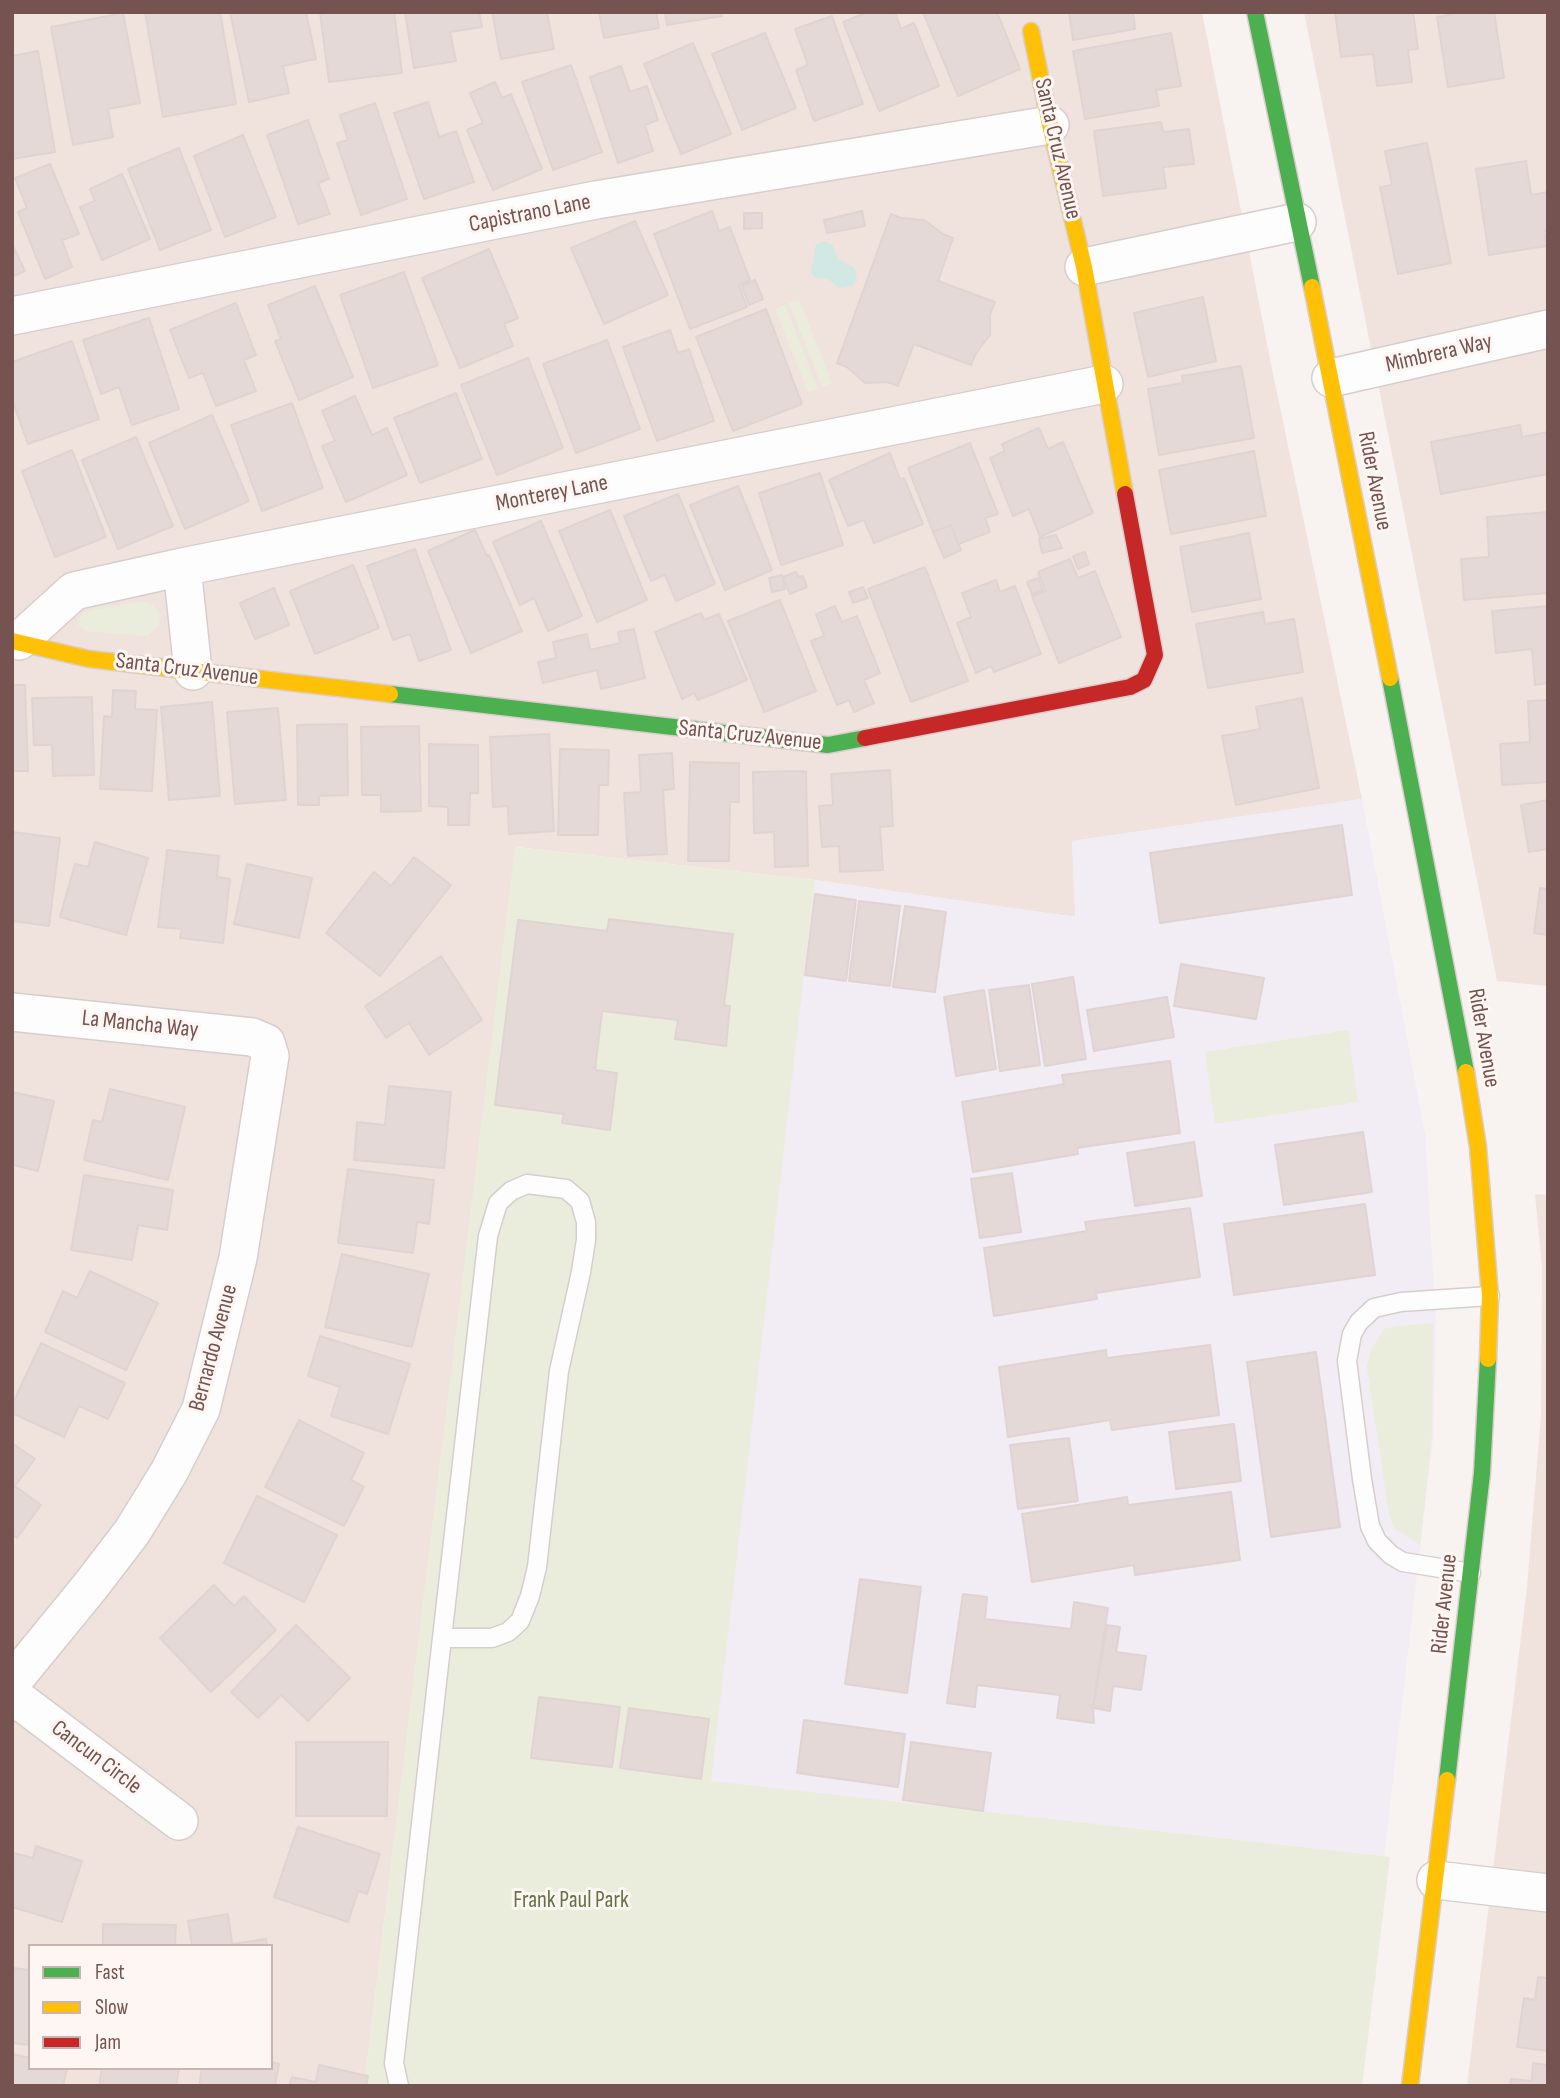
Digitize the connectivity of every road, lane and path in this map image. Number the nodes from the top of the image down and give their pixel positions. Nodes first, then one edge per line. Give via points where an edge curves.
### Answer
1 (1255, 12) edge
2 (1031, 31) dead end
3 (1050, 125) junction
4 (1297, 222) junction
5 (1084, 267) junction
6 (12, 316) edge
7 (1548, 329) edge
8 (1331, 378) junction
9 (1104, 384) junction
10 (182, 567) junction
11 (15, 630) edge
12 (194, 671) junction
13 (12, 1012) edge
14 (266, 1043) joint
15 (1490, 1296) junction
16 (1471, 1573) junction
17 (442, 1638) junction
18 (12, 1682) edge
19 (12, 1695) edge
20 (179, 1821) dead end
21 (1436, 1880) junction
22 (1548, 1894) edge
23 (399, 2086) edge
24 (1410, 2086) edge

1 - 4 street, Rider Avenue
2 - 3 street, Santa Cruz Avenue
3 - 5 street, Santa Cruz Avenue
3 - 6 street, Capistrano Lane via 596,201
4 - 5 street
4 - 8 street, Rider Avenue
5 - 9 street, Santa Cruz Avenue
7 - 8 street, Mimbrera Way
8 - 15 street, Rider Avenue via 1458,1025 1478,1147
9 - 10 street, Monterey Lane
9 - 12 street, Santa Cruz Avenue via 1155,655 1144,680 1130,687 828,745
10 - 11 street, Monterey Lane via 74,591
10 - 12 street
11 - 12 street, Santa Cruz Avenue via 89,659
13 - 14 street, La Mancha Way via 252,1037
14 - 18 street, Bernardo Avenue via 271,1056 239,1258 201,1409 132,1532
15 - 16 street, Rider Avenue via 1487,1403
15 - 16 lane via 1374,1308 1352,1334 1347,1361 1364,1491 1377,1541 1403,1562
16 - 21 street, Rider Avenue
17 - 17 lane via 488,1236 498,1203 511,1191 527,1184 566,1189 580,1202 586,1222 582,1272 559,1371 530,1596 520,1620 508,1632 492,1638
17 - 23 lane via 394,2063
19 - 20 street, Cancun Circle
21 - 22 street
21 - 24 street, Rider Avenue

